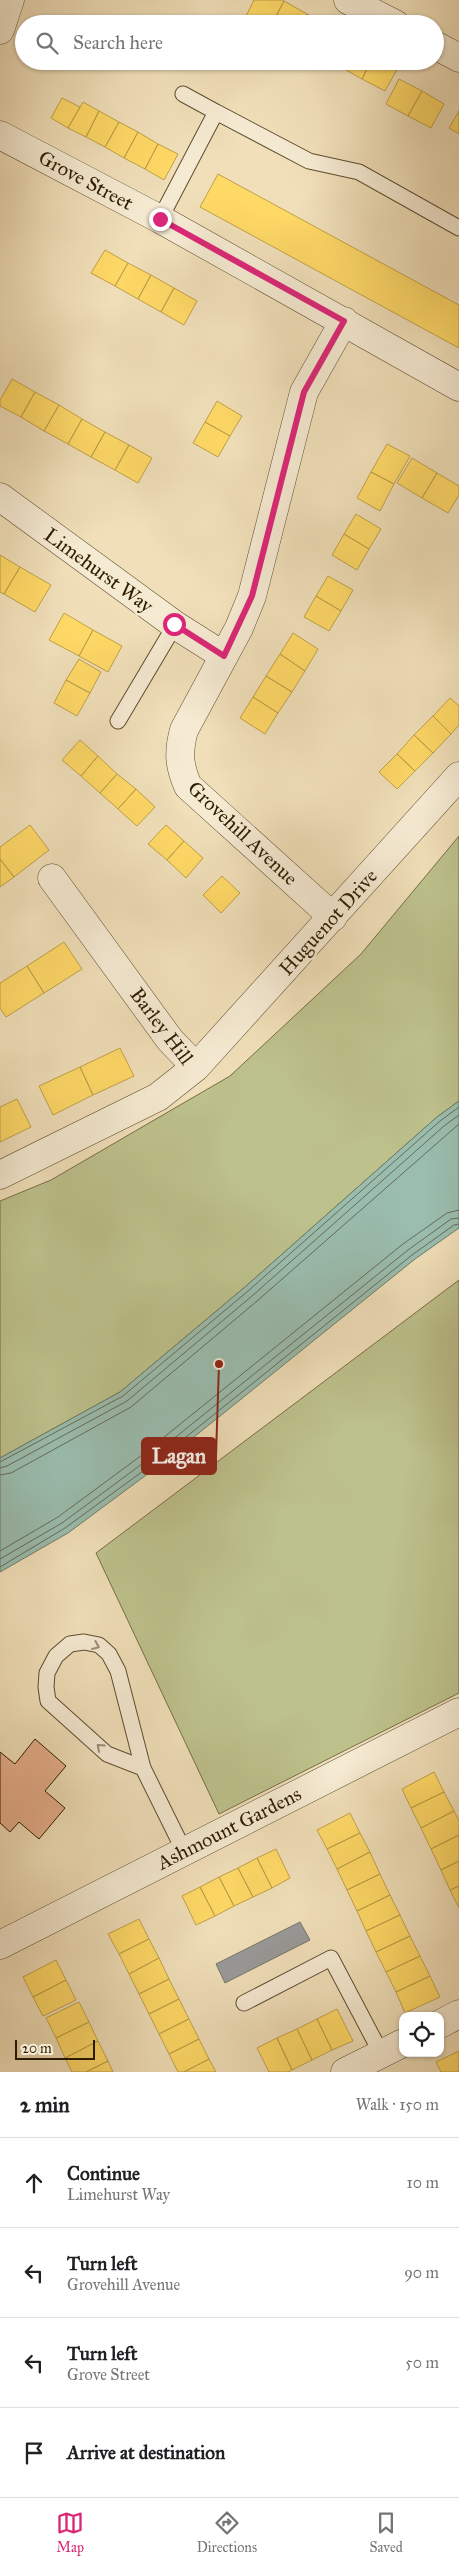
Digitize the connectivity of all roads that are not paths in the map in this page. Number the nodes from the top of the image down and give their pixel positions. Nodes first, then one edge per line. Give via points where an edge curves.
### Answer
1 (10, 0) edge
2 (348, 0) edge
3 (377, 15) edge
4 (0, 30) edge
5 (444, 50) edge
6 (459, 58) edge
7 (182, 94) dead end
8 (216, 112) junction
9 (0, 135) edge
10 (160, 219) junction
11 (459, 228) edge
12 (344, 321) junction
13 (459, 387) edge
14 (0, 497) edge
15 (174, 624) junction
16 (224, 656) junction
17 (118, 721) dead end
18 (459, 776) edge
19 (52, 878) dead end
20 (333, 917) junction
21 (196, 1067) junction
22 (0, 1175) edge
23 (459, 1712) edge
24 (143, 1768) junction
25 (184, 1851) junction
26 (0, 1945) edge
27 (244, 2003) dead end
28 (459, 2014) edge
29 (444, 2022) edge
30 (392, 2048) edge
31 (345, 2072) edge

1 - 4 street
2 - 3 street
5 - 6 street
7 - 8 lane
8 - 10 lane
8 - 11 lane via 309,161 359,172
9 - 10 street, Grove Street
10 - 12 street, Grove Street
12 - 13 street, Grove Street
12 - 16 street, Grovehill Avenue via 304,392 252,596
14 - 15 street, Limehurst Way
15 - 16 street, Limehurst Way
15 - 17 lane
16 - 20 street, Grovehill Avenue via 184,730 179,748 180,768 188,786
18 - 20 street, Huguenot Drive
19 - 21 street, Barley Hill via 170,1040
20 - 21 street, Huguenot Drive
21 - 22 street, Barley Hill via 158,1097
23 - 25 street, Ashmount Gardens
24 -> 24 lane via 107,1754 48,1701 47,1673 56,1656 70,1644 99,1645 109,1654 118,1671
24 - 25 lane
25 - 26 street, Ashmount Gardens
27 - 30 lane via 331,1958
28 - 29 street
30 - 31 street

